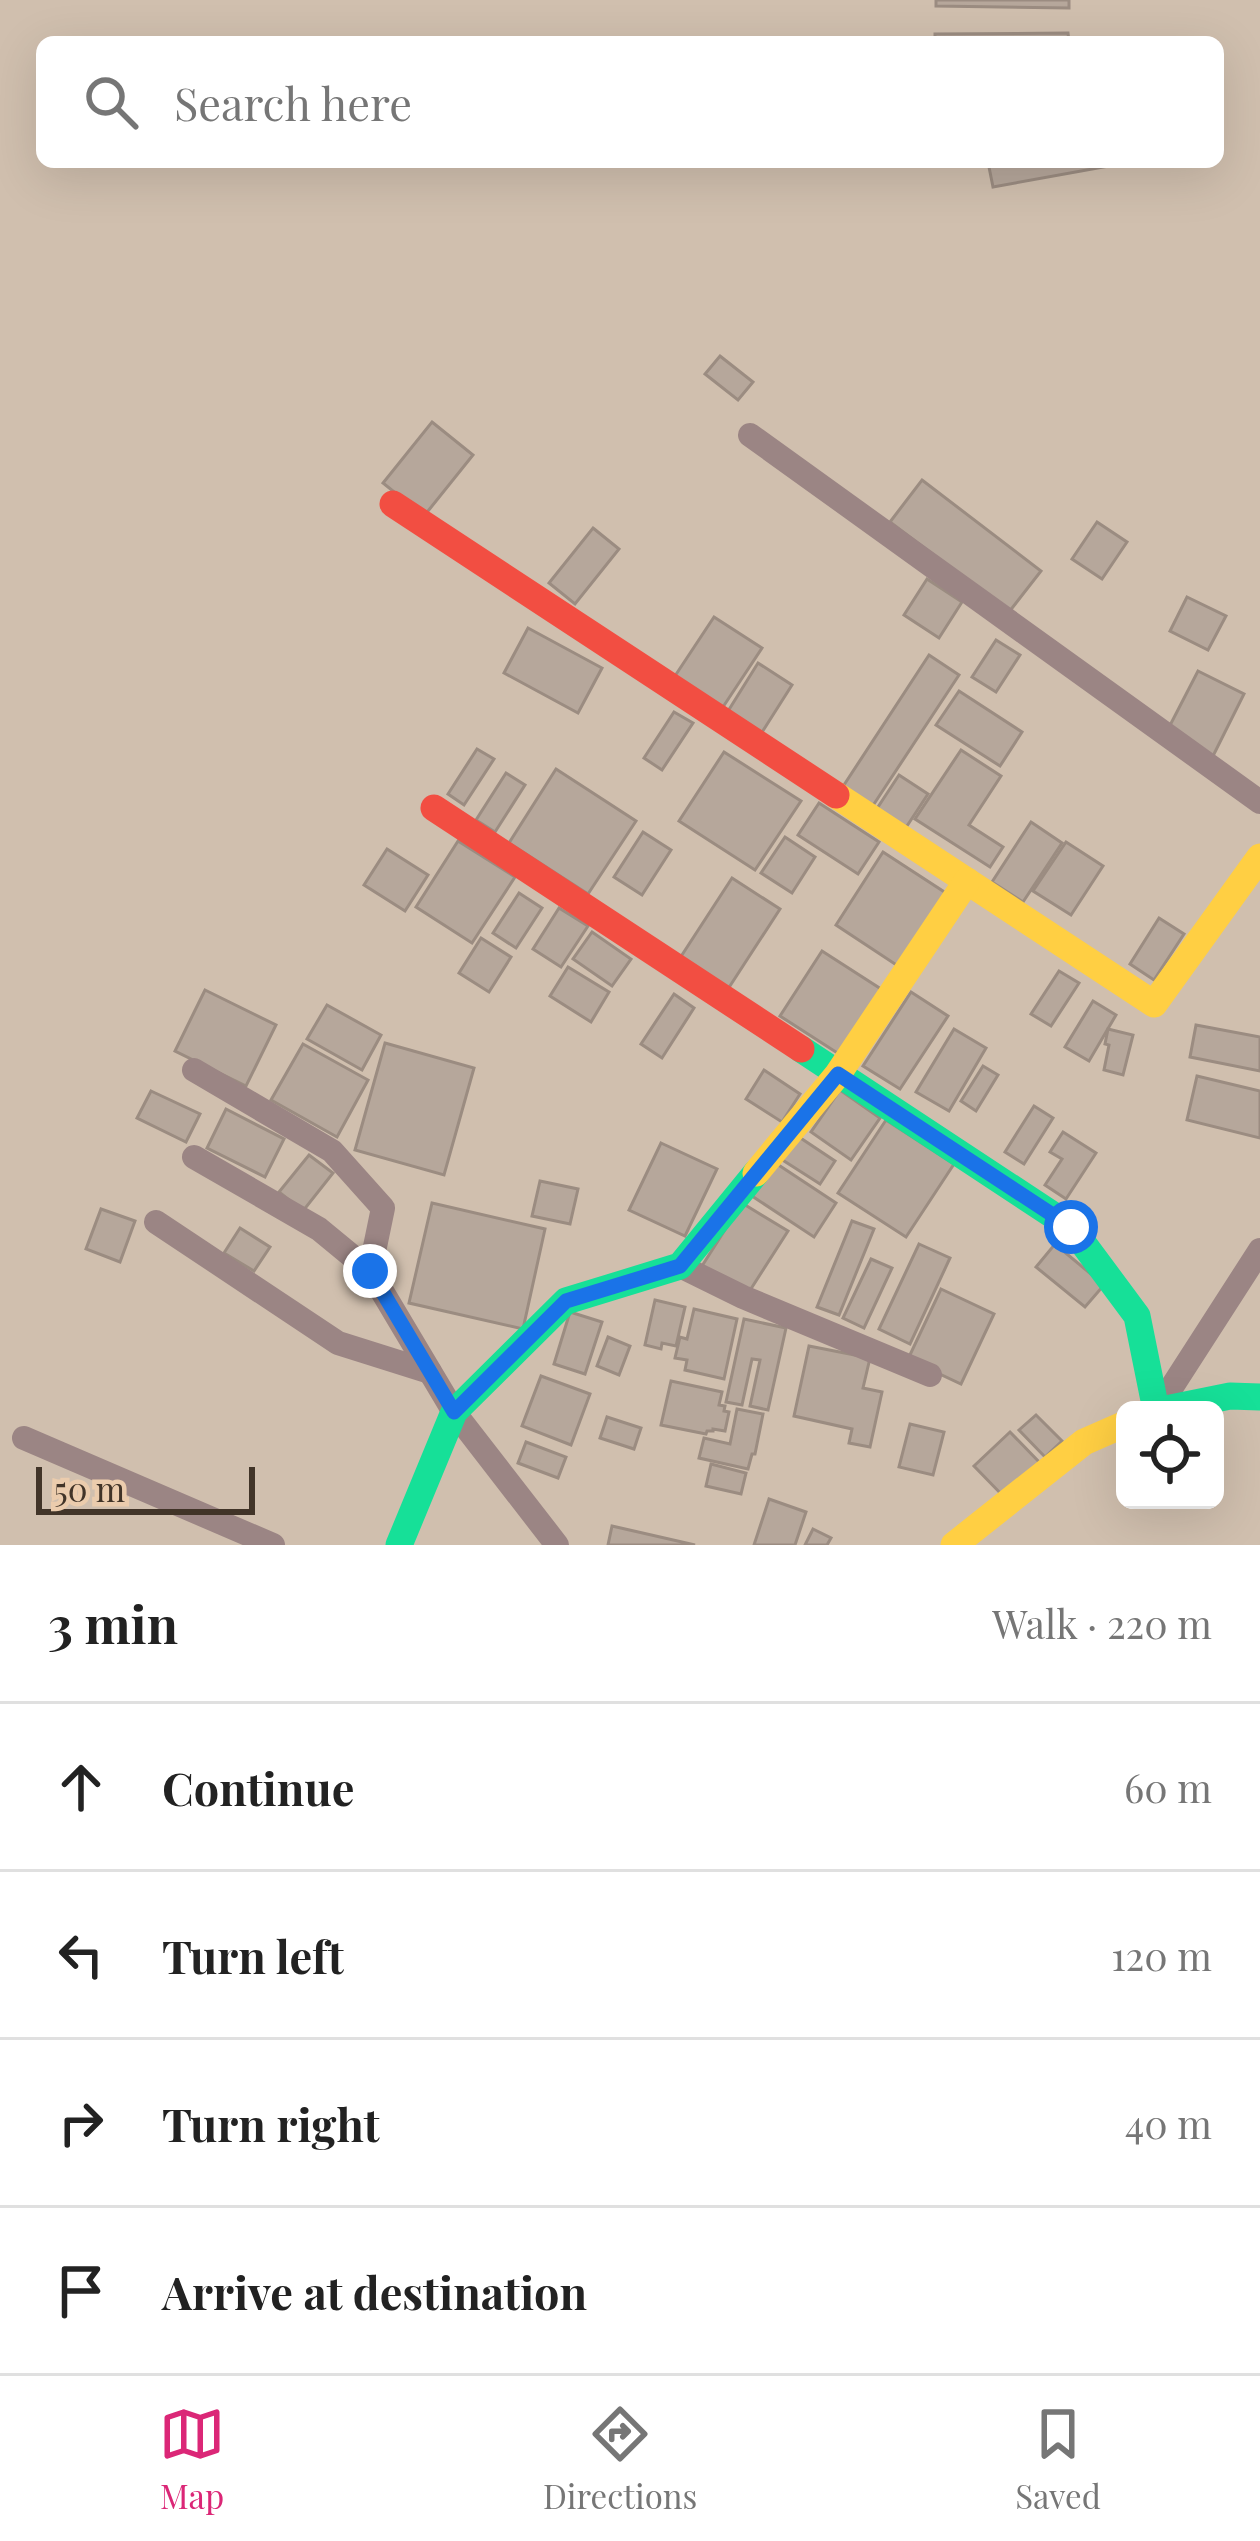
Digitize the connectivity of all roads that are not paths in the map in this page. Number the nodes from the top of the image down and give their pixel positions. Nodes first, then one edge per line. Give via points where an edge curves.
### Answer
1 (750, 435) dead end
2 (393, 503) dead end
3 (1260, 802) edge
4 (434, 808) dead end
5 (1260, 857) edge
6 (967, 881) junction
7 (194, 1070) dead end
8 (838, 1074) junction
9 (194, 1157) dead end
10 (156, 1222) dead end
11 (1260, 1250) edge
12 (680, 1266) junction
13 (370, 1271) junction
14 (430, 1372) junction
15 (929, 1375) dead end
16 (1260, 1397) edge
17 (1156, 1401) edge
18 (1164, 1401) edge
19 (1204, 1401) edge
20 (454, 1412) junction
21 (1116, 1428) edge
22 (24, 1438) dead end
23 (273, 1545) edge
24 (399, 1545) edge
25 (557, 1545) edge
26 (954, 1545) edge

1 - 3 street
2 - 6 street
4 - 8 street
5 - 6 street via 1154,1004
6 - 8 street
7 - 13 street via 332,1151 383,1208
8 - 12 street
8 - 17 street via 1071,1227 1137,1316
9 - 13 street via 319,1229
10 - 14 street via 338,1343
11 - 18 street
12 - 15 street
12 - 20 street via 566,1301
13 - 14 street
14 - 20 street
16 - 19 street
20 - 24 street
20 - 25 street
21 - 26 street via 1084,1442
22 - 23 street

